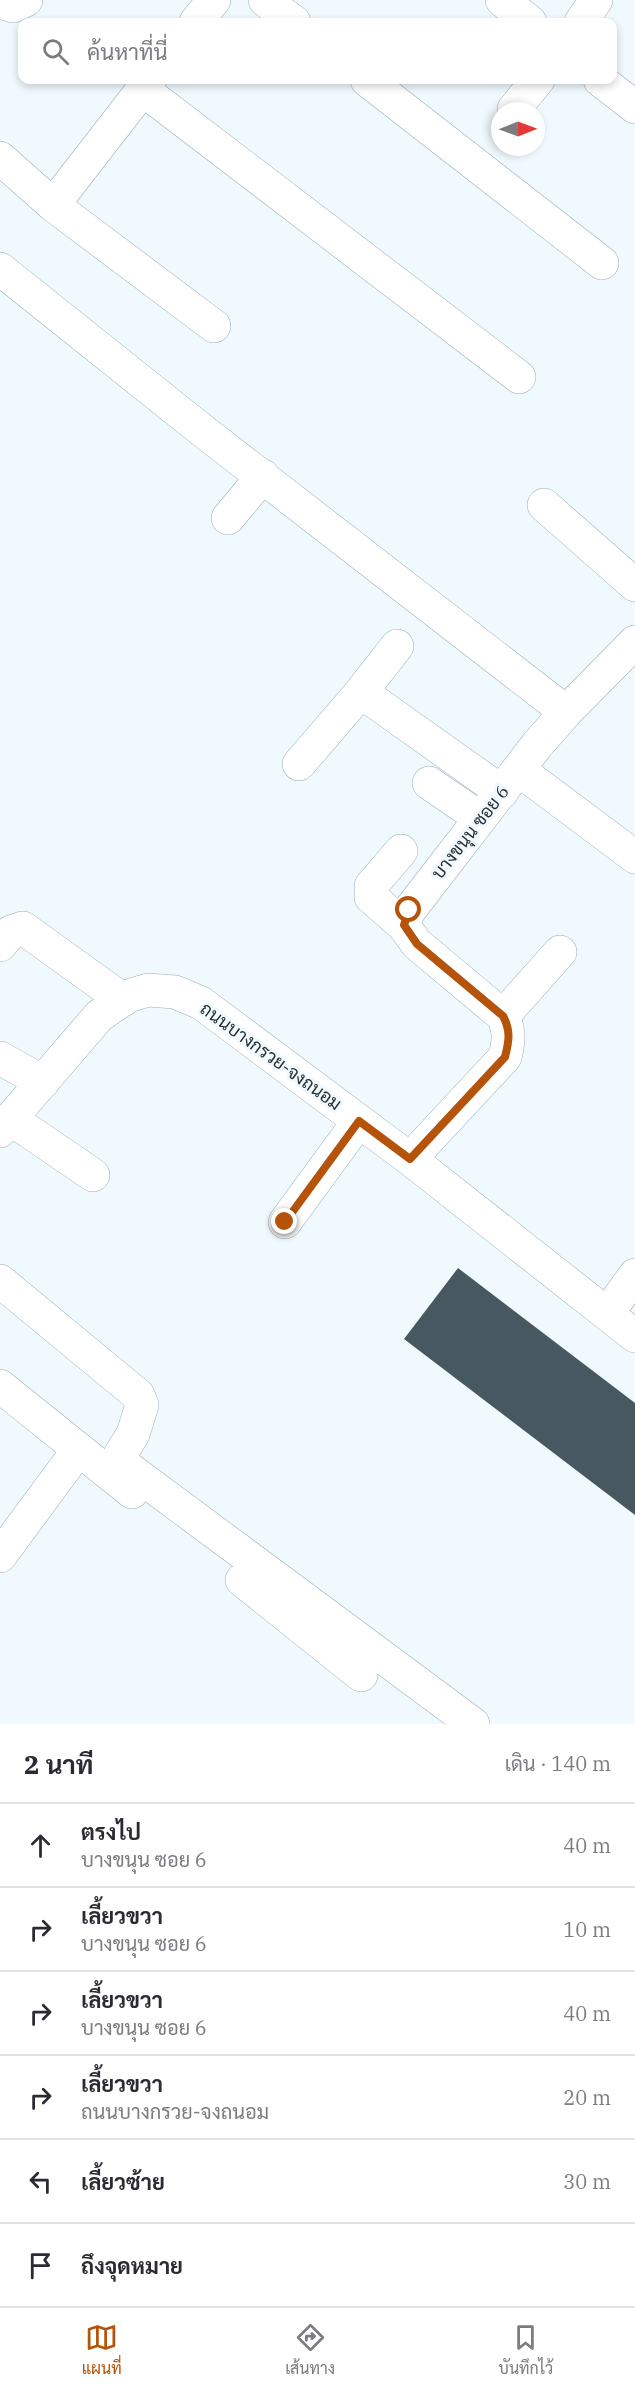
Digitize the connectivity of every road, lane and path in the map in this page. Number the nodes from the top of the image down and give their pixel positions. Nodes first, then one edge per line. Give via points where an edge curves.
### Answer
1 (26, 0) edge
2 (214, 0) edge
3 (265, 0) edge
4 (502, 0) edge
5 (596, 0) edge
6 (0, 2) edge
7 (199, 18) edge
8 (289, 18) edge
9 (525, 18) edge
10 (584, 18) edge
11 (146, 84) edge
12 (372, 84) edge
13 (535, 84) edge
14 (605, 84) edge
15 (520, 102) edge
16 (635, 108) edge
17 (0, 158) edge
18 (53, 205) junction
19 (602, 263) dead end
20 (0, 269) edge
21 (214, 326) dead end
22 (519, 377) dead end
23 (262, 476) junction
24 (544, 505) dead end
25 (228, 518) dead end
26 (635, 585) edge
27 (635, 642) edge
28 (397, 646) dead end
29 (361, 692) junction
30 (566, 712) junction
31 (299, 764) dead end
32 (510, 781) junction
33 (429, 783) dead end
34 (480, 818) junction
35 (401, 851) dead end
36 (635, 857) edge
37 (404, 925) junction
38 (0, 945) edge
39 (560, 951) dead end
40 (123, 1000) junction
41 (503, 1016) junction
42 (0, 1058) edge
43 (43, 1082) junction
44 (359, 1121) junction
45 (5, 1125) edge
46 (410, 1159) junction
47 (93, 1175) dead end
48 (285, 1222) dead end
49 (635, 1275) edge
50 (0, 1281) edge
51 (607, 1314) junction
52 (635, 1336) edge
53 (0, 1386) edge
54 (68, 1464) dead end
55 (0, 1556) edge
56 (360, 1675) dead end
57 (473, 1724) edge

1 - 6 street via 13,6
2 - 7 street
3 - 8 street
4 - 9 street
5 - 10 street
11 - 18 street
11 - 22 street
12 - 19 street
13 - 15 street
14 - 16 street
17 - 18 street
18 - 21 street
20 - 23 street
23 - 25 street
23 - 30 street
24 - 26 street
27 - 30 street, บางขนุน ซอย 6
28 - 29 street
29 - 31 street
29 - 32 street
30 - 32 street, บางขนุน ซอย 6
32 - 34 street, บางขนุน ซอย 6
32 - 36 street
33 - 34 street
34 - 37 street, บางขนุน ซอย 6 via 409,910
35 - 37 street via 370,892
37 - 41 street via 417,944
38 - 40 street via 11,932 22,928
39 - 41 street
40 - 43 street, ถนนบางกรวย-จงถนอม via 99,1016
40 - 44 street, ถนนบางกรวย-จงถนอม via 148,990 175,992 201,1003
41 - 46 street via 509,1038 505,1057
42 - 43 street
43 - 45 street, ถนนบางกรวย-จงถนอม
44 - 46 street, ถนนบางกรวย-จงถนอม
44 - 48 street
45 - 47 street
46 - 51 street, ถนนบางกรวย-จงถนอม
49 - 51 street
50 - 57 street via 138,1395 140,1415 120,1455 124,1465
51 - 52 street, ถนนบางกรวย-จงถนอม
53 - 56 street
54 - 55 street

